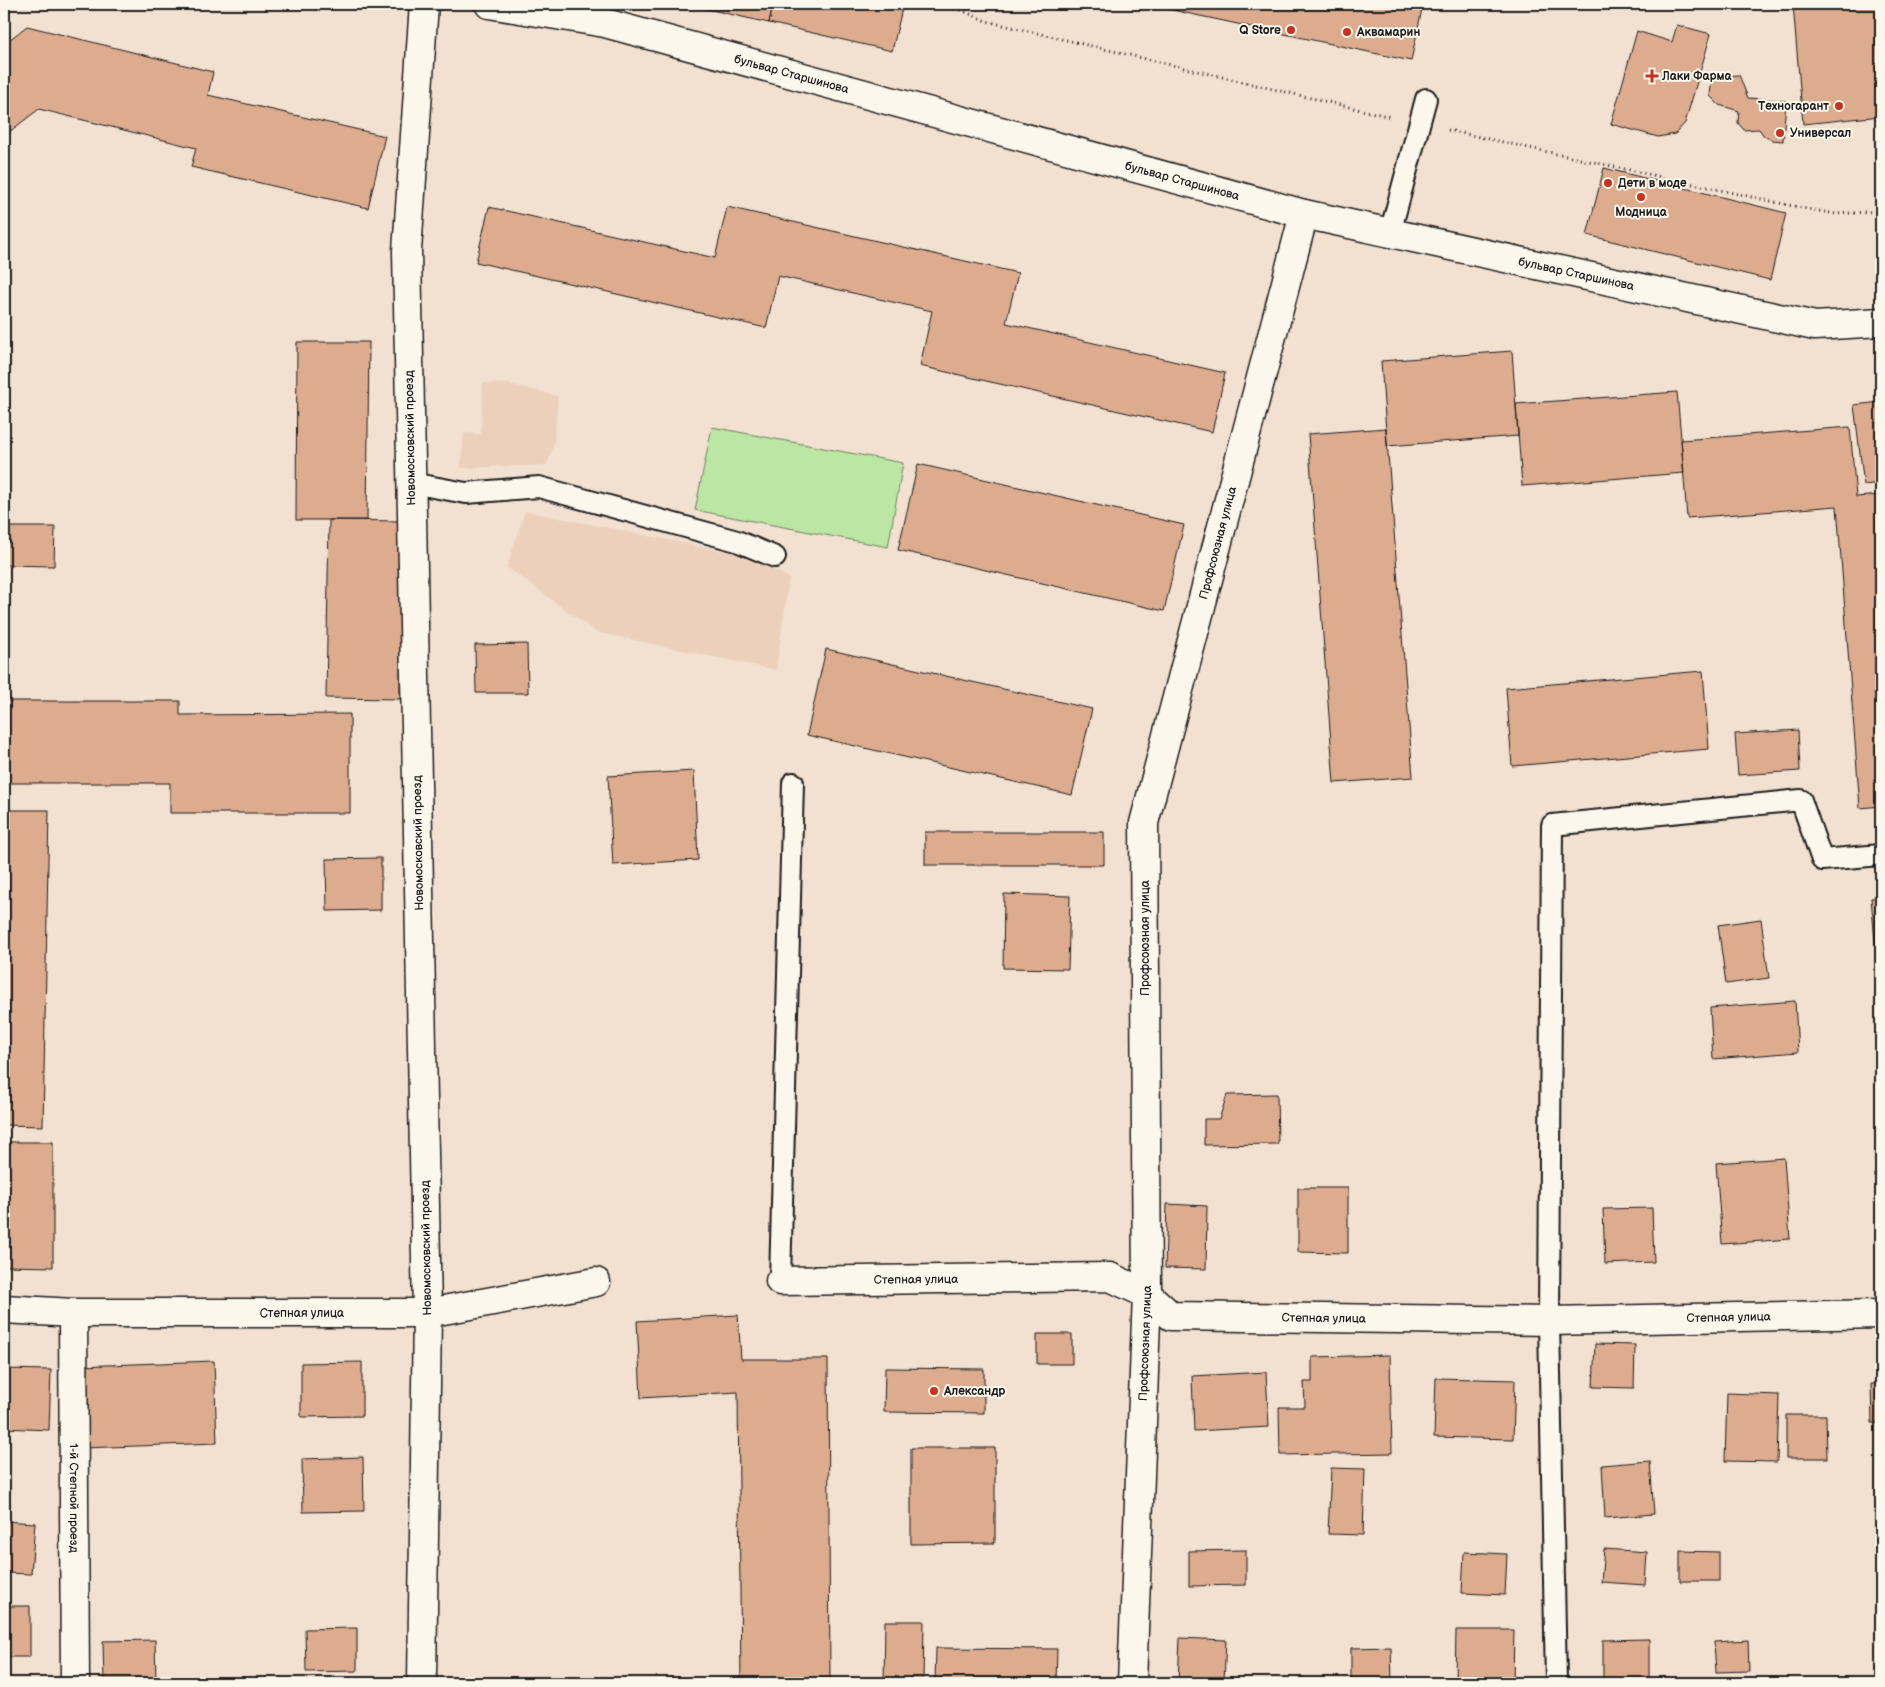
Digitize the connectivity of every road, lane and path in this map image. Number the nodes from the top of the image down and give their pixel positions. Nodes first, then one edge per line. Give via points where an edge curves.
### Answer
1 (424, 4) edge
2 (489, 4) edge
3 (1426, 98) dead end
4 (1304, 214) junction
5 (1390, 233) junction
6 (1881, 322) edge
7 (411, 483) junction
8 (775, 557) dead end
9 (793, 782) dead end
10 (1881, 855) edge
11 (780, 1281) joint
12 (596, 1282) dead end
13 (1147, 1294) junction
14 (4, 1308) edge
15 (73, 1313) junction
16 (427, 1313) junction
17 (1881, 1314) edge
18 (1549, 1321) junction
19 (75, 1683) edge
20 (422, 1683) edge
21 (1132, 1683) edge
22 (1556, 1683) edge

1 - 7 street, Новомосковский проезд via 407,251
2 - 4 street, бульвар Старшинова via 605,23
3 - 5 lane
4 - 5 street, бульвар Старшинова
4 - 13 street, Профсоюзная улица via 1144,823
5 - 6 street, бульвар Старшинова via 1815,326
7 - 8 lane via 466,493 540,487 737,541
7 - 16 street, Новомосковский проезд
9 - 11 lane
10 - 18 lane via 1822,860 1801,800 1552,825
11 - 13 street, Степная улица via 1110,1277
12 - 16 street, Степная улица
13 - 18 street, Степная улица via 1171,1316
13 - 21 street, Профсоюзная улица
14 - 15 street, Степная улица
15 - 16 street, Степная улица
15 - 19 street, 1-й Степной проезд
16 - 20 street, Новомосковский проезд
17 - 18 street, Степная улица
18 - 22 lane

